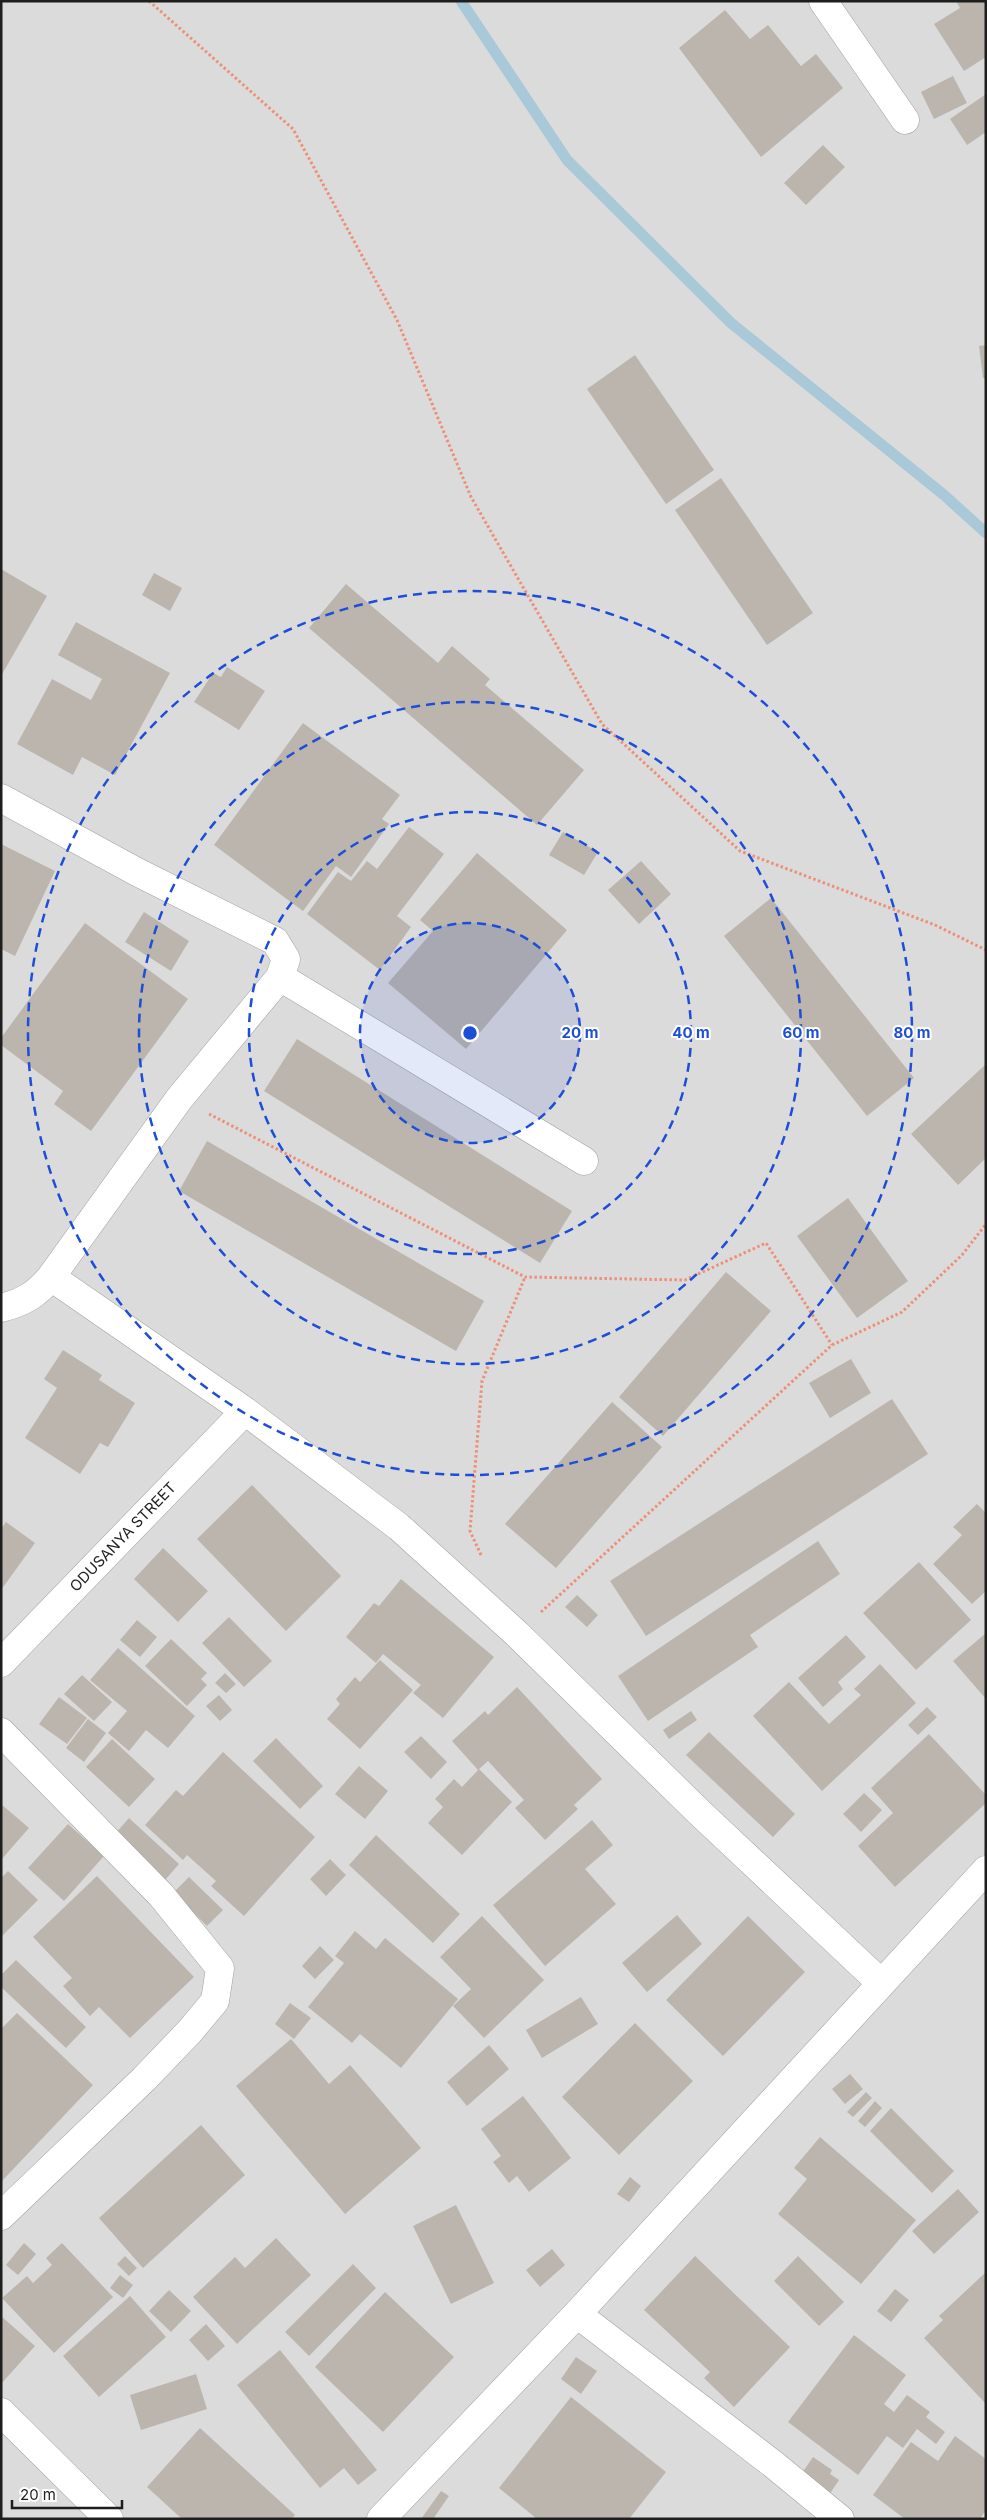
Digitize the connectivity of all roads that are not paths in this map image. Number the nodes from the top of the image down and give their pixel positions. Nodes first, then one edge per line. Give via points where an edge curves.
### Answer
1 (824, 1) edge
2 (905, 120) dead end
3 (1, 798) edge
4 (280, 977) junction
5 (584, 1161) dead end
6 (51, 1277) junction
7 (1, 1308) edge
8 (244, 1411) junction
9 (1, 1663) edge
10 (1, 1732) edge
11 (986, 1870) edge
12 (881, 1983) junction
13 (1, 2216) edge
14 (577, 2314) junction
15 (1, 2412) edge
16 (108, 2519) edge
17 (381, 2519) edge
18 (840, 2519) edge

1 - 2 street
3 - 4 street via 137,872 275,941 286,959
4 - 5 street
4 - 6 street via 180,1099
6 - 7 street via 38,1292 18,1304
6 - 8 street
8 - 9 street, ODUSANYA STREET
8 - 12 street via 399,1527 517,1634 700,1813
10 - 13 street via 161,1895 220,1968 215,2001 190,2031
11 - 12 street
12 - 14 street
14 - 17 street
14 - 18 street
15 - 16 street

